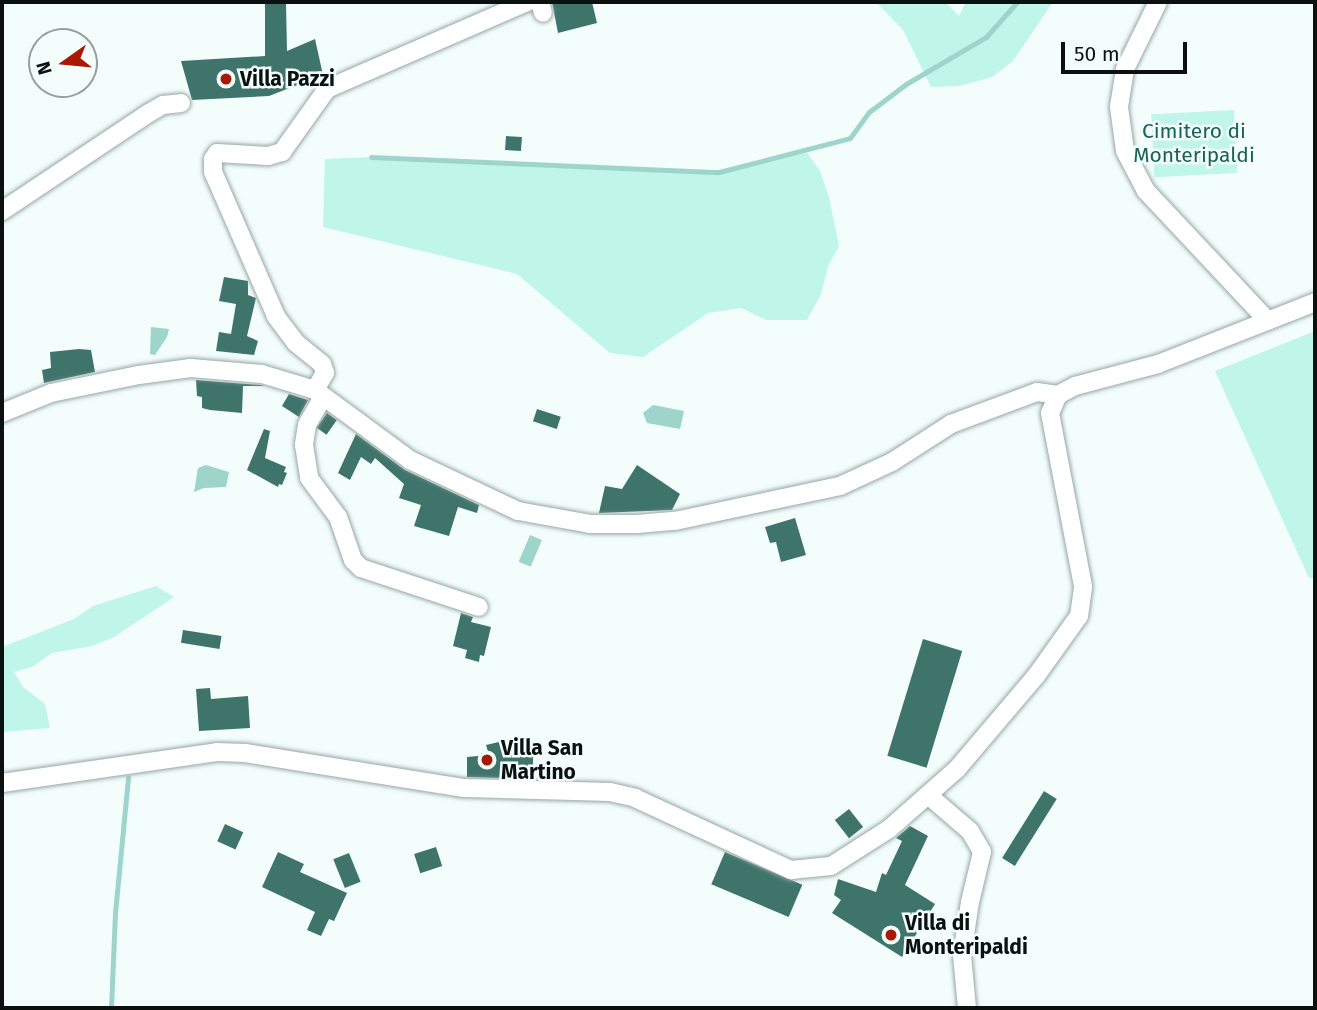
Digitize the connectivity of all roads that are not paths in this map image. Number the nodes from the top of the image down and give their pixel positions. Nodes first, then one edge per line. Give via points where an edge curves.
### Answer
1 (527, 2) edge
2 (1158, 2) edge
3 (181, 103) dead end
4 (2, 211) edge
5 (1315, 302) edge
6 (1268, 321) junction
7 (319, 393) junction
8 (1058, 395) junction
9 (2, 412) edge
10 (479, 607) dead end
11 (2, 783) edge
12 (928, 795) junction
13 (967, 1008) edge

1 - 7 street via 327,89 282,152 268,156 217,153 213,159 213,172 276,316 296,343 322,364 325,373
2 - 6 street via 1125,69 1119,107 1125,151 1146,191
3 - 4 street via 149,113
5 - 6 street
6 - 8 street via 1158,364 1075,386
7 - 8 street via 410,460 484,496 517,511 590,524 675,521 840,486 892,462 951,424 1037,392
7 - 9 street via 262,374 191,368 51,393
7 - 10 street via 306,425 309,478 338,517 353,560 361,568
8 - 12 street via 1050,413 1083,586 1079,617 1028,687 957,769
11 - 12 street via 217,752 246,752 464,788 610,792 635,798 791,870 831,866 889,829
12 - 13 street via 970,831 982,852 962,956

